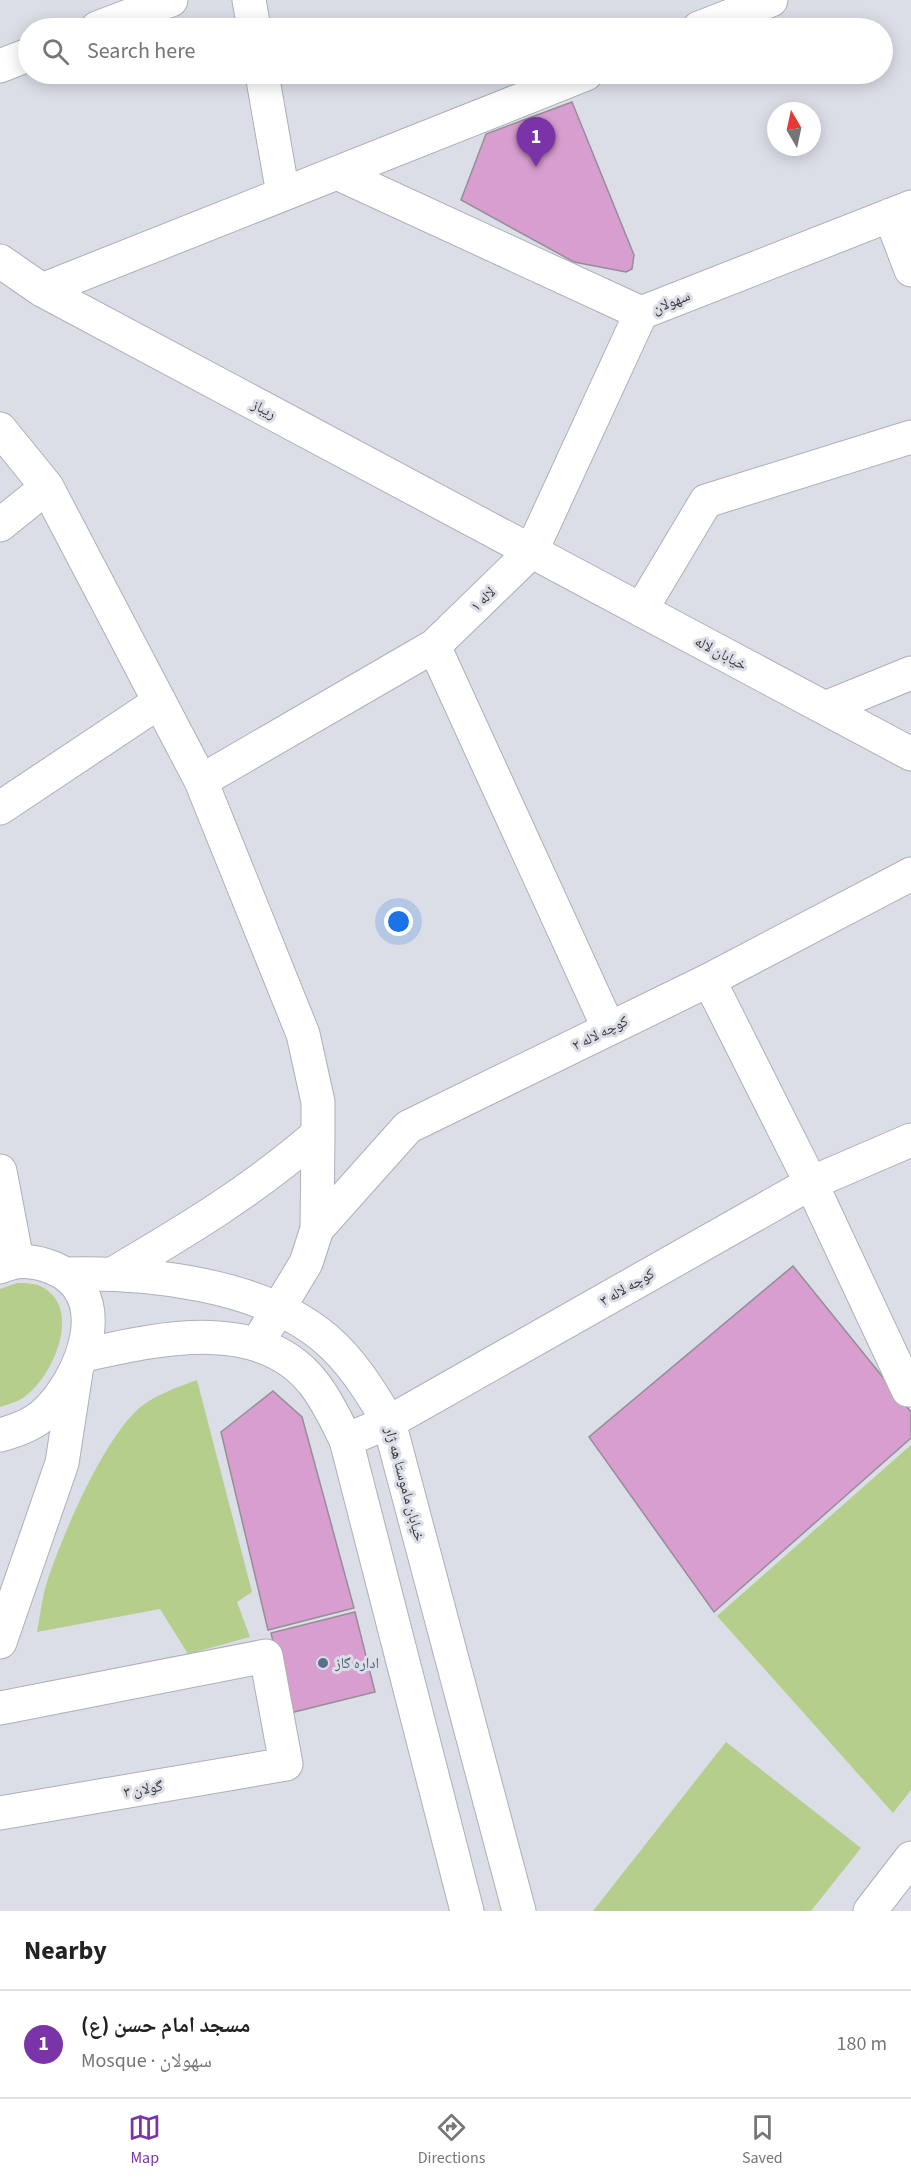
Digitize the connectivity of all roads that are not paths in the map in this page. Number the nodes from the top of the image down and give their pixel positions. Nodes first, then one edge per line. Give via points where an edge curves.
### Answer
1 (171, 0) edge
2 (249, 0) edge
3 (771, 0) edge
4 (123, 18) edge
5 (252, 18) edge
6 (725, 18) edge
7 (18, 59) edge
8 (0, 66) edge
9 (264, 84) edge
10 (561, 84) edge
11 (337, 173) junction
12 (283, 194) junction
13 (901, 211) edge
14 (0, 261) edge
15 (911, 270) edge
16 (42, 291) junction
17 (641, 313) junction
18 (0, 429) edge
19 (911, 437) edge
20 (47, 487) junction
21 (0, 525) edge
22 (531, 552) junction
23 (641, 610) junction
24 (434, 646) junction
25 (911, 673) edge
26 (159, 702) junction
27 (825, 708) junction
28 (911, 754) edge
29 (201, 782) junction
30 (0, 808) edge
31 (911, 874) edge
32 (709, 980) junction
33 (609, 1029) junction
34 (318, 1134) junction
35 (911, 1140) edge
36 (0, 1171) edge
37 (811, 1183) junction
38 (317, 1229) junction
39 (8, 1263) edge
40 (114, 1273) junction
41 (66, 1275) junction
42 (280, 1308) junction
43 (257, 1344) junction
44 (80, 1364) junction
45 (909, 1389) edge
46 (389, 1422) junction
47 (0, 1435) edge
48 (346, 1440) junction
49 (0, 1642) edge
50 (0, 1708) edge
51 (0, 1813) edge
52 (911, 1858) edge
53 (467, 1911) edge
54 (519, 1911) edge
55 (870, 1911) edge

1 - 4 street
2 - 5 street
3 - 6 street
7 - 8 street
9 - 12 street
10 - 11 street
11 - 12 street
11 - 17 street
12 - 16 street
13 - 15 street
13 - 17 street, سهولان
14 - 16 street, ریباز
16 - 22 street, ریباز
17 - 22 street, سهولان
18 - 20 street
19 - 23 street via 706,501
20 - 21 street
20 - 26 street
22 - 23 street, خیابان لاله
22 - 24 street, لاله ۱
23 - 27 street, خیابان لاله
24 - 29 street, لاله ۱
24 - 33 street
25 - 27 street
26 - 29 street
26 - 30 street
27 - 28 street, خیابان لاله
29 - 34 street via 303,1034 318,1102
31 - 32 street, کوچه لاله ۲
32 - 33 street, کوچه لاله ۲
32 - 37 street
33 - 38 street, کوچه لاله ۲ via 408,1127
34 - 38 street
34 - 40 street via 234,1201
35 - 37 street, کوچه لاله ۳
36 - 39 street
37 - 45 street
37 - 46 street, کوچه لاله ۳
38 - 42 street via 306,1263
39 - 41 street via 35,1262
40 - 41 street, خیابان ماموستا هه ژار
40 - 42 street, خیابان ماموستا هه ژار via 202,1286
41 - 44 street via 85,1302 89,1333
42 - 43 street
42 - 46 street, خیابان ماموستا هه ژار via 334,1347 357,1372
43 - 44 street via 219,1338 173,1338
43 - 48 street via 293,1363 314,1383
44 - 47 street via 55,1403 40,1418
44 - 49 street via 62,1463
46 - 48 street, کوچه لاله ۳
46 - 54 street, خیابان ماموستا هه ژار
48 - 53 street
50 - 51 street, گولان ۳ via 266,1656 286,1764
52 - 55 street

